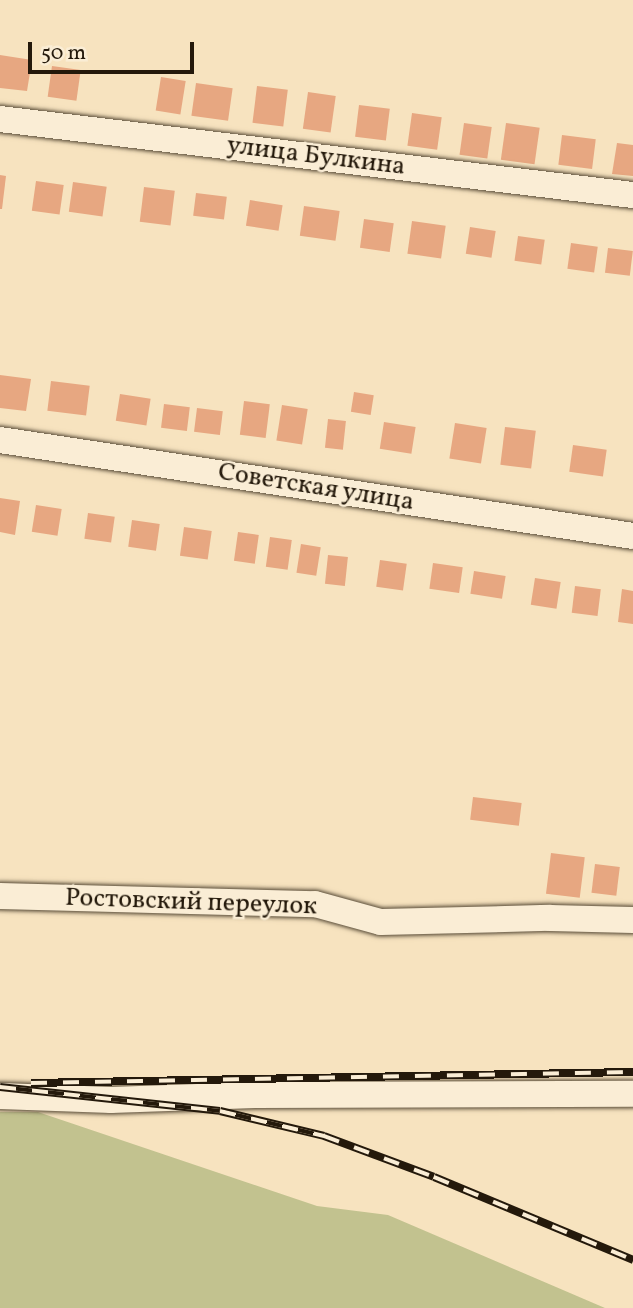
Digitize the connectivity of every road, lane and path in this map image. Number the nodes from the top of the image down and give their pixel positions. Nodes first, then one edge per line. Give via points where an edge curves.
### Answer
1 (0, 119) edge
2 (633, 195) edge
3 (0, 440) edge
4 (633, 536) edge
5 (0, 896) edge
6 (633, 920) edge
7 (633, 1094) edge
8 (0, 1096) edge

1 - 2 street, улица Булкина
3 - 4 street, Советская улица
5 - 6 street, Ростовский переулок via 315,904 381,922
7 - 8 street via 111,1100

